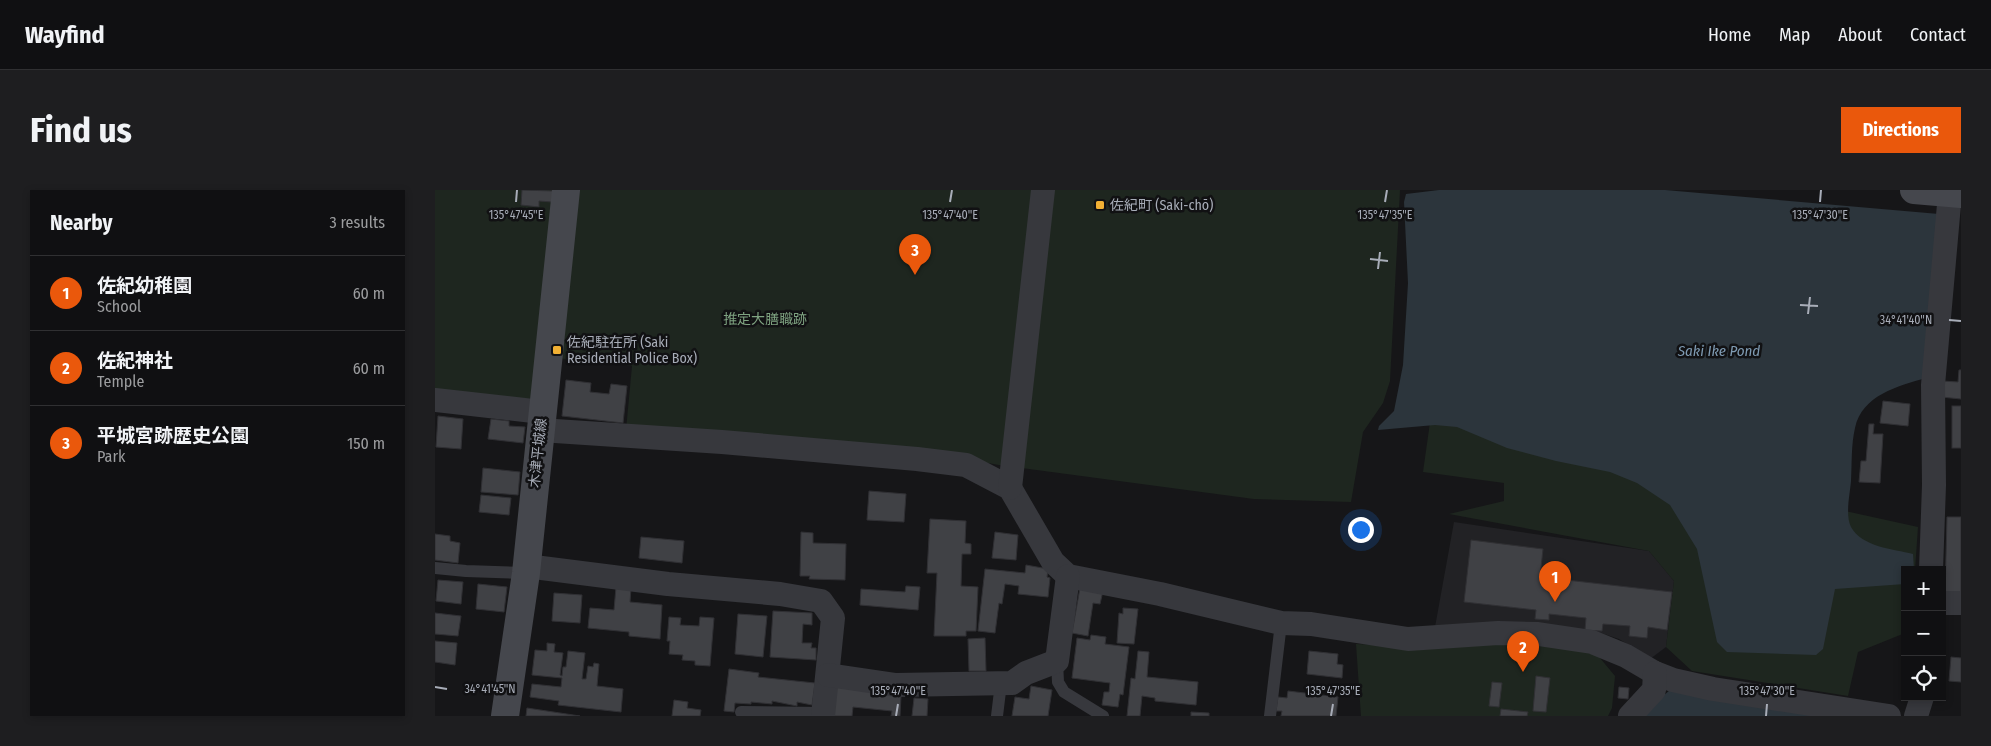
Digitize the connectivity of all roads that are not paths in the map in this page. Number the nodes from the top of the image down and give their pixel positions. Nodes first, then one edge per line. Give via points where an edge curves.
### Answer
1 (566, 190) edge
2 (1043, 190) edge
3 (1914, 190) edge
4 (1955, 193) edge
5 (435, 400) edge
6 (541, 421) junction
7 (1009, 488) junction
8 (1931, 566) edge
9 (435, 568) edge
10 (526, 570) junction
11 (1068, 576) junction
12 (1961, 602) edge
13 (1946, 603) edge
14 (1281, 623) junction
15 (1057, 661) junction
16 (1655, 673) junction
17 (828, 675) junction
18 (1001, 683) junction
19 (1920, 701) edge
20 (741, 712) dead end
21 (823, 715) edge
22 (505, 716) edge
23 (997, 716) edge
24 (1103, 716) edge
25 (1270, 716) edge
26 (1630, 716) edge
27 (1889, 716) edge
28 (1916, 716) edge

1 - 6 main road, 木津平城線
2 - 7 street
3 - 4 main road
4 - 8 street via 1933,385
5 - 6 street
6 - 7 street via 703,441 966,464
6 - 10 main road, 木津平城線
7 - 11 street via 1053,562
9 - 10 lane
10 - 17 street via 780,594 821,601 833,618
10 - 22 main road, 木津平城線
11 - 14 street
11 - 15 street
12 - 13 street
14 - 16 street via 1311,624 1408,639 1498,633 1538,634 1591,642 1626,656
14 - 25 lane
15 - 18 street via 1026,673 1012,683
15 - 24 lane via 1058,682 1064,692
16 - 26 street via 1654,690
16 - 27 street via 1713,689
17 - 18 street via 896,685
17 - 21 street
18 - 23 lane
19 - 28 street
20 - 21 lane

